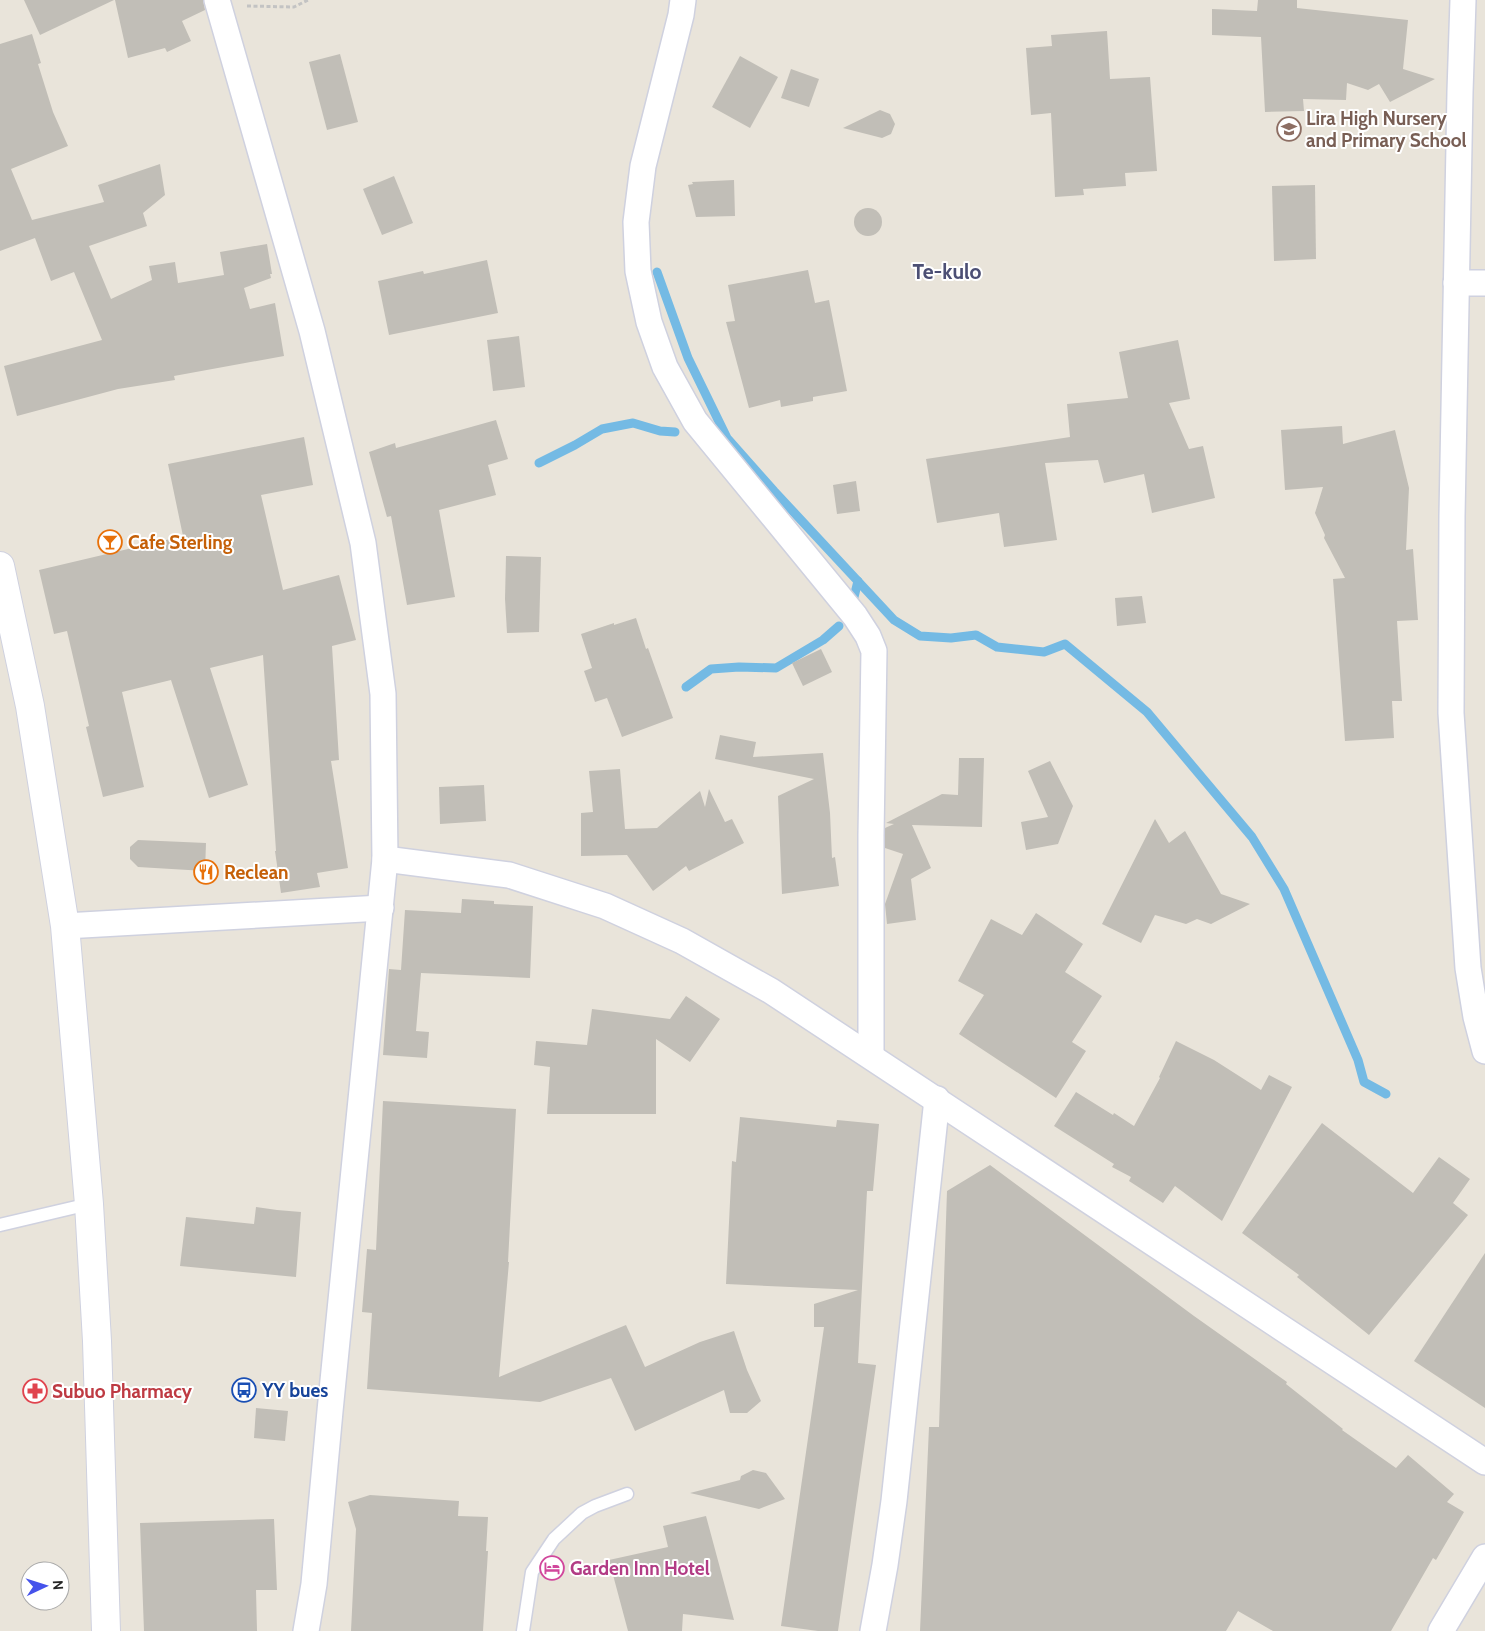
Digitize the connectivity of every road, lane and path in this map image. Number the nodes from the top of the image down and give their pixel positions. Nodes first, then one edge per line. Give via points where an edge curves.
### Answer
1 (308, 0) edge
2 (683, 0) edge
3 (1463, 0) edge
4 (218, 3) edge
5 (1456, 283) junction
6 (1485, 283) edge
7 (0, 566) edge
8 (385, 859) junction
9 (381, 908) junction
10 (66, 926) junction
11 (1485, 1051) edge
12 (870, 1056) junction
13 (937, 1099) junction
14 (89, 1204) junction
15 (0, 1225) edge
16 (1485, 1462) edge
17 (627, 1494) dead end
18 (1485, 1557) edge
19 (106, 1631) edge
20 (306, 1631) edge
21 (523, 1631) edge
22 (873, 1631) edge
23 (1441, 1631) edge

1 - 4 path via 294,7
2 - 12 street via 682,15 643,166 636,222 638,271 649,322 665,367 695,421 855,616 874,651
3 - 5 street
4 - 8 street via 312,331 363,543 383,694
5 - 6 street
5 - 11 street via 1451,713 1468,968
7 - 10 street via 30,706
8 - 9 street
8 - 12 street via 509,875 605,906 682,941 763,986
9 - 10 street
9 - 20 street via 314,1584
10 - 14 street
12 - 13 street
13 - 16 street
13 - 22 street via 894,1501
14 - 15 lane
14 - 19 street via 97,1341
17 - 21 lane via 582,1513 554,1539 532,1572
18 - 23 street

